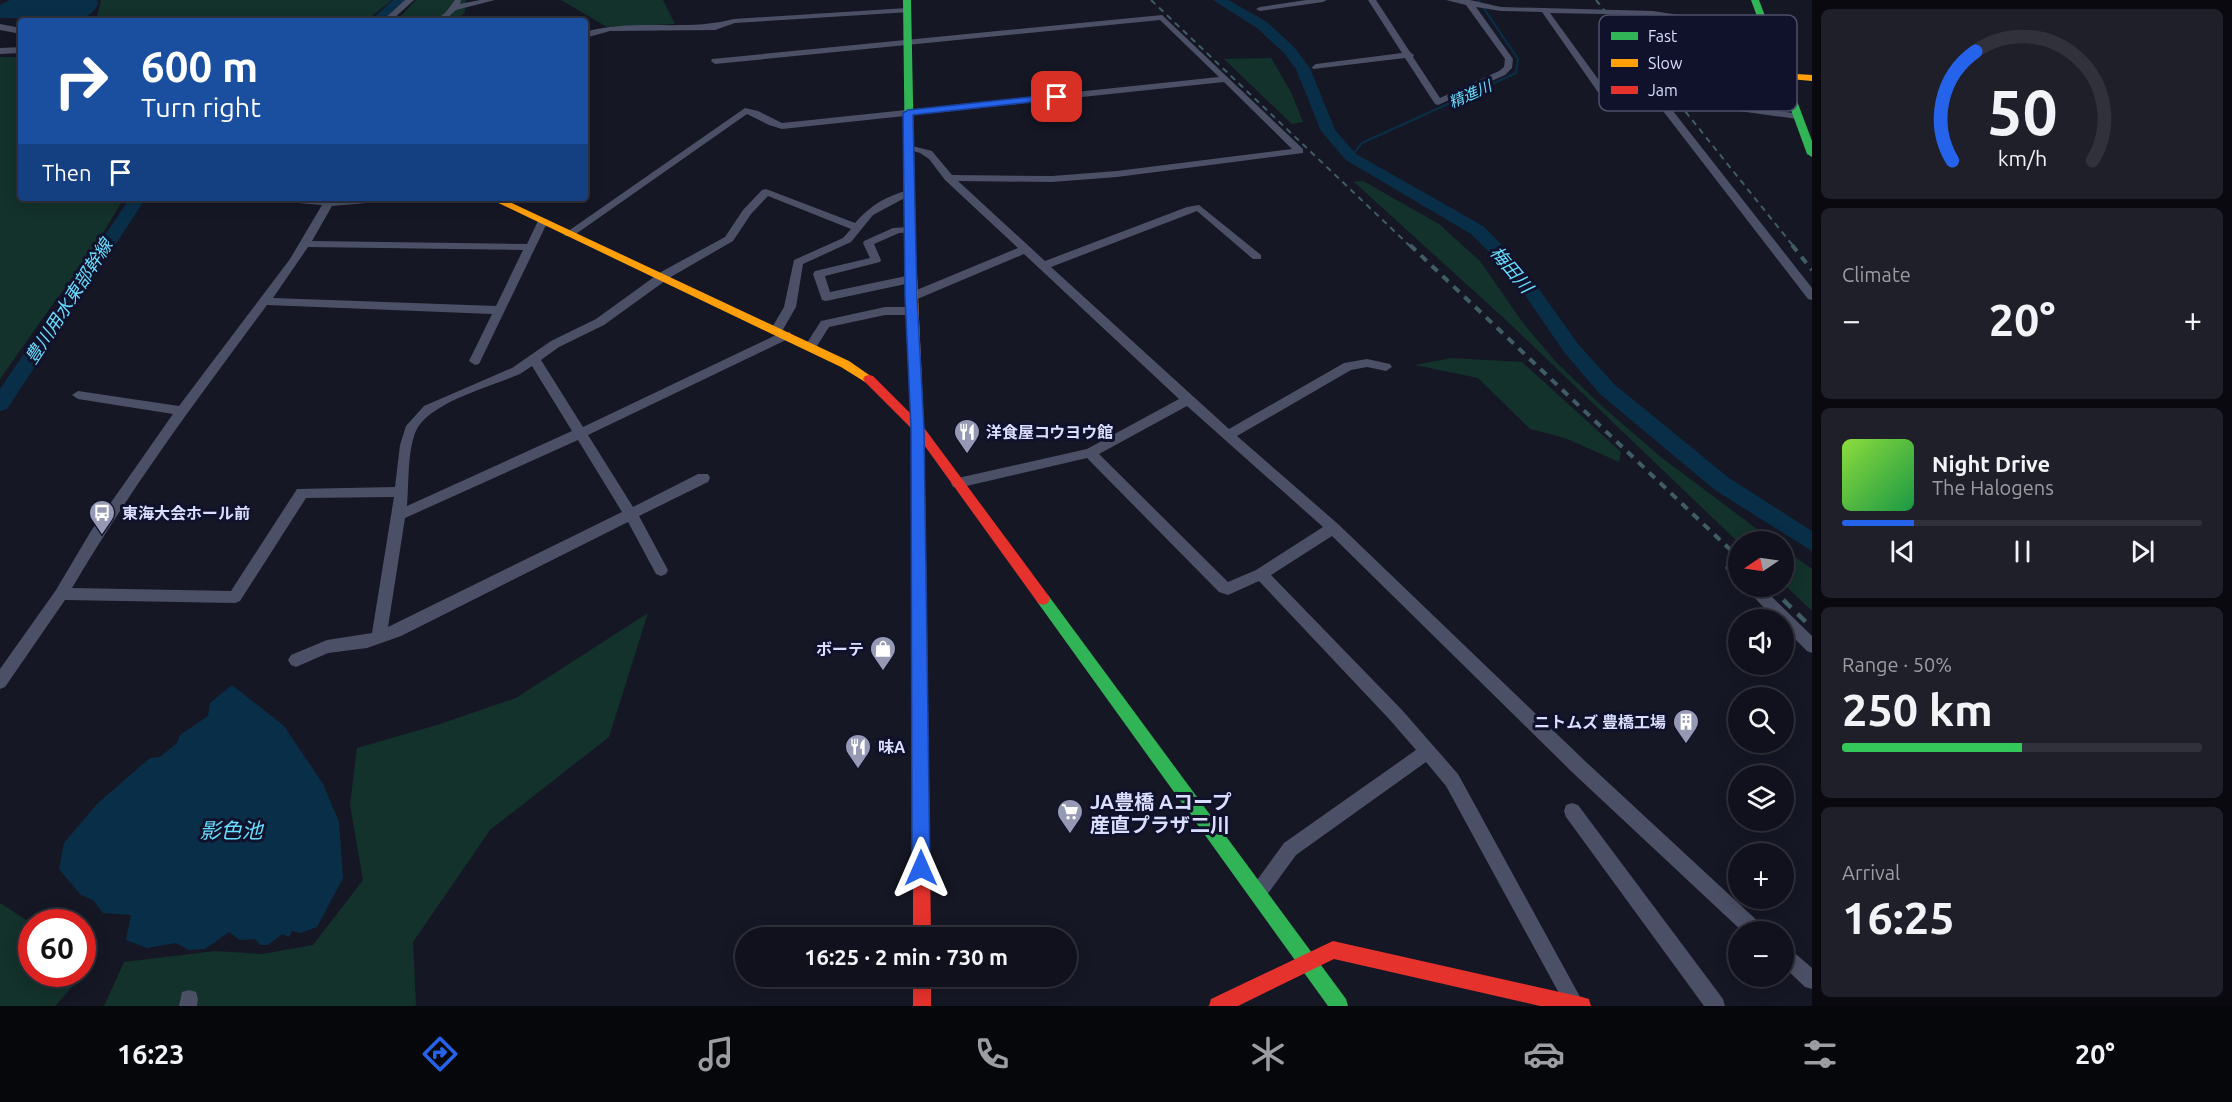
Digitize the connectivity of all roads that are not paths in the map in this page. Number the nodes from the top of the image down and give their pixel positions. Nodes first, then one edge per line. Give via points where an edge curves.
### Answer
1 (410, 0) edge
2 (490, 0) edge
3 (1323, 0) edge
4 (1372, 0) edge
5 (1449, 0) edge
6 (1610, 0) edge
7 (1755, 0) edge
8 (1770, 0) edge
9 (1470, 3) edge
10 (457, 4) edge
11 (907, 5) edge
12 (1260, 9) dead end
13 (1544, 10) junction
14 (1619, 11) junction
15 (1653, 15) edge
16 (1760, 15) edge
17 (1776, 15) edge
18 (389, 18) edge
19 (443, 18) edge
20 (0, 27) edge
21 (18, 30) edge
22 (588, 34) edge
23 (908, 43) junction
24 (18, 50) edge
25 (0, 51) edge
26 (1410, 55) junction
27 (716, 61) dead end
28 (1316, 67) dead end
29 (1227, 79) junction
30 (1599, 87) edge
31 (1668, 111) edge
32 (1761, 111) edge
33 (1795, 111) edge
34 (908, 113) junction
35 (1797, 116) junction
36 (908, 148) junction
37 (1812, 154) edge
38 (949, 178) junction
39 (909, 193) junction
40 (316, 201) edge
41 (344, 201) edge
42 (500, 201) edge
43 (329, 202) junction
44 (543, 221) junction
45 (856, 227) junction
46 (910, 230) junction
47 (569, 234) junction
48 (303, 244) junction
49 (528, 247) junction
50 (1026, 249) junction
51 (1257, 257) dead end
52 (1045, 266) junction
53 (662, 279) junction
54 (911, 279) junction
55 (1812, 296) edge
56 (266, 301) junction
57 (911, 304) junction
58 (498, 310) junction
59 (781, 333) junction
60 (811, 345) junction
61 (534, 359) junction
62 (475, 361) dead end
63 (1386, 367) dead end
64 (78, 395) dead end
65 (1188, 400) junction
66 (182, 411) junction
67 (918, 428) junction
68 (581, 433) junction
69 (1229, 435) junction
70 (1090, 453) junction
71 (703, 478) dead end
72 (958, 483) junction
73 (400, 492) junction
74 (632, 515) junction
75 (399, 516) junction
76 (1333, 528) junction
77 (661, 570) dead end
78 (1261, 574) junction
79 (61, 594) junction
80 (1762, 597) edge
81 (379, 638) junction
82 (1812, 646) edge
83 (297, 660) dead end
84 (0, 681) edge
85 (1428, 751) junction
86 (1572, 811) dead end
87 (1258, 894) junction
88 (1745, 921) edge
89 (922, 927) edge
90 (1307, 961) junction
91 (1794, 964) edge
92 (1812, 980) edge
93 (922, 987) edge
94 (1578, 1005) edge
95 (922, 1006) edge
96 (1218, 1006) edge
97 (1340, 1006) edge
98 (1716, 1006) edge

1 - 18 street
2 - 10 street
3 - 12 street
4 - 26 street
5 - 9 street
6 - 14 street
7 - 16 main road
8 - 17 main road
9 - 13 street
9 - 26 street via 1509,59 1508,68 1438,102
10 - 19 street
11 - 22 street via 734,21 715,27 610,28
11 - 23 main road
13 - 14 street
13 - 30 street
14 - 15 street
20 - 21 street
23 - 27 street
23 - 29 street via 1162,18
23 - 34 main road
24 - 25 street
26 - 28 street
29 - 34 street
29 - 38 street via 1300,151 1085,176
31 - 55 street
32 - 35 street
33 - 35 main road
34 - 36 main road
34 - 47 street via 782,126 774,125 756,111 745,111
35 - 37 main road
36 - 38 street via 925,149
36 - 39 main road
38 - 50 street
39 - 45 street via 883,204
39 - 46 main road
40 - 43 street
41 - 43 street
42 - 44 main road
43 - 48 street
44 - 47 main road
44 - 49 street
45 - 53 street via 766,192 729,239
45 - 59 street via 847,240 798,262
46 - 54 main road
46 - 54 street via 897,230 868,243 876,260 819,274 826,297
47 - 53 main road
48 - 49 street
48 - 56 street
49 - 58 street
50 - 52 street
50 - 57 street
51 - 52 street via 1198,208
52 - 65 street
53 - 59 main road
53 - 61 street via 600,322
54 - 57 main road
56 - 58 street
56 - 66 street
57 - 60 street via 825,324
57 - 67 main road
58 - 62 street
59 - 60 main road
59 - 68 street
60 - 67 main road via 870,380
61 - 68 street
61 - 73 street via 499,379 428,409 412,426
63 - 69 street via 1367,363 1348,366
64 - 66 street
65 - 69 street
65 - 70 street
66 - 79 street via 96,535
67 - 72 main road
67 - 89 main road
68 - 74 street
68 - 75 street
69 - 76 street
70 - 72 street
70 - 78 street via 1224,588
71 - 74 street
72 - 87 main road
73 - 75 street
73 - 79 street via 302,493 235,597
74 - 77 street
74 - 81 street
75 - 81 street
76 - 78 street
76 - 88 street via 1579,767
78 - 85 street
79 - 84 street
80 - 82 street
81 - 83 street via 327,647
85 - 87 street via 1290,849
85 - 94 street via 1452,780
86 - 98 street
87 - 90 main road
90 - 94 main road via 1333,950
90 - 96 main road
90 - 97 main road
91 - 92 street
93 - 95 main road

